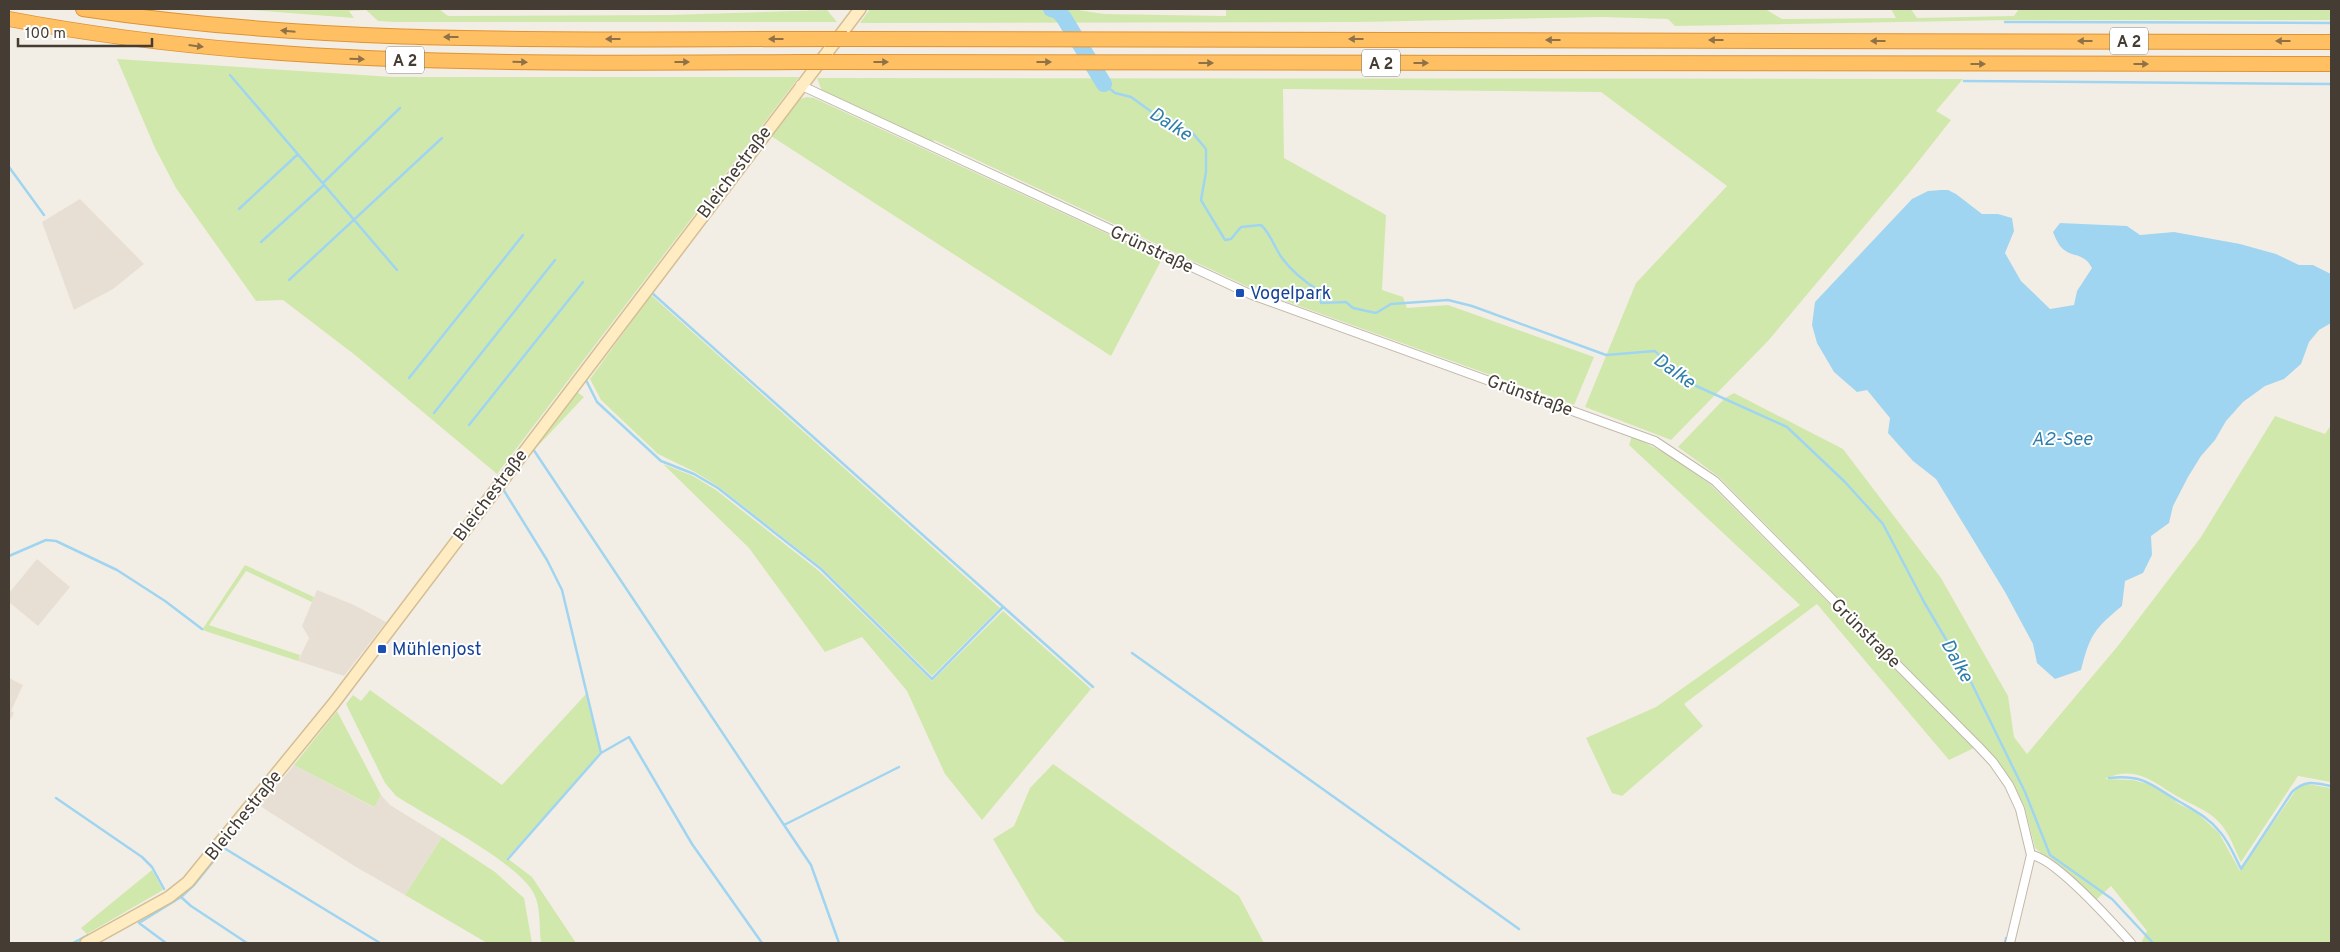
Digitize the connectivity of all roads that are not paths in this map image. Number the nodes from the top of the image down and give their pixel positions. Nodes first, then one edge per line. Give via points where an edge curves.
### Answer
1 (84, 9) edge
2 (854, 11) edge
3 (9, 19) edge
4 (2331, 42) edge
5 (2331, 64) edge
6 (800, 85) junction
7 (2031, 855) junction
8 (86, 943) edge
9 (2010, 943) edge
10 (2131, 943) edge

4 -> 1 highway, A 2, bridge via 378,37 231,26
2 - 6 street, Bleichestraße
3 -> 5 highway, A 2, bridge via 234,51 339,58 616,63
6 - 7 street, Grünstraße via 1252,295 1577,412 1655,441 1670,450 1715,481 1993,762 2020,809
6 - 8 street, Bleichestraße via 334,703 188,882 169,897
7 - 9 street, Grünstraße
7 - 10 street via 2041,856 2082,892

